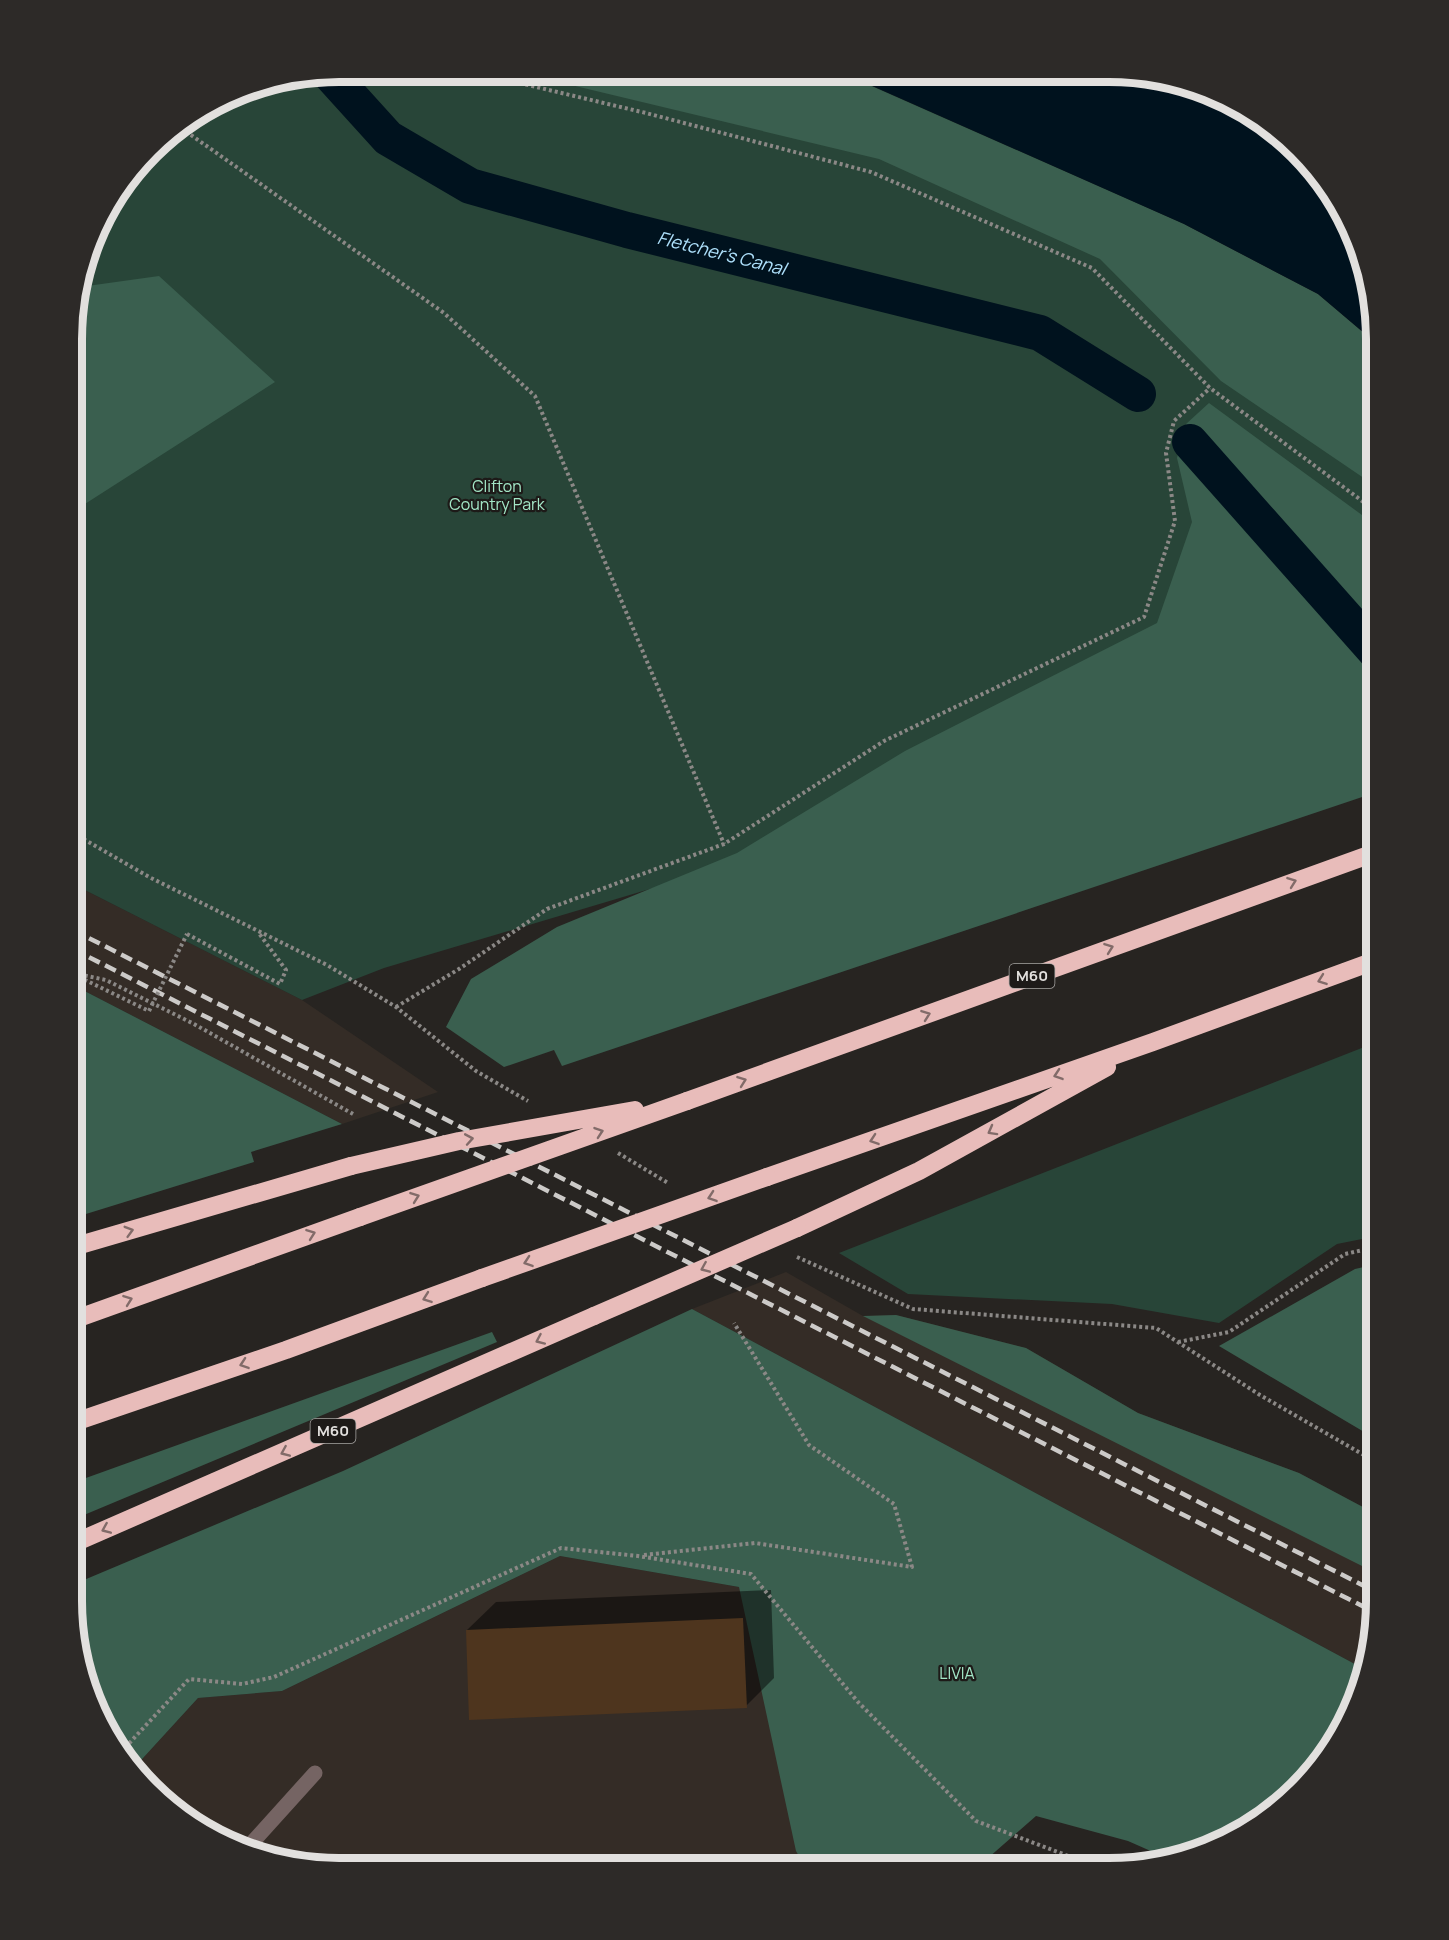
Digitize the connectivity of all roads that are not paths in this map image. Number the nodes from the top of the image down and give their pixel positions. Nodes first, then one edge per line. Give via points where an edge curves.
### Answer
1 (1366, 856) edge
2 (1366, 964) edge
3 (1153, 1042) junction
4 (687, 1101) junction
5 (82, 1244) edge
6 (82, 1316) edge
7 (82, 1420) edge
8 (82, 1540) edge
9 (315, 1773) dead end
10 (252, 1842) edge

4 -> 1 highway, M60
2 -> 3 highway, M60
3 -> 7 highway, M60, bridge
3 -> 8 highway, M60, bridge via 919,1172
5 -> 4 highway, M60, bridge via 351,1166 459,1141
6 -> 4 highway, M60, bridge
9 - 10 lane

